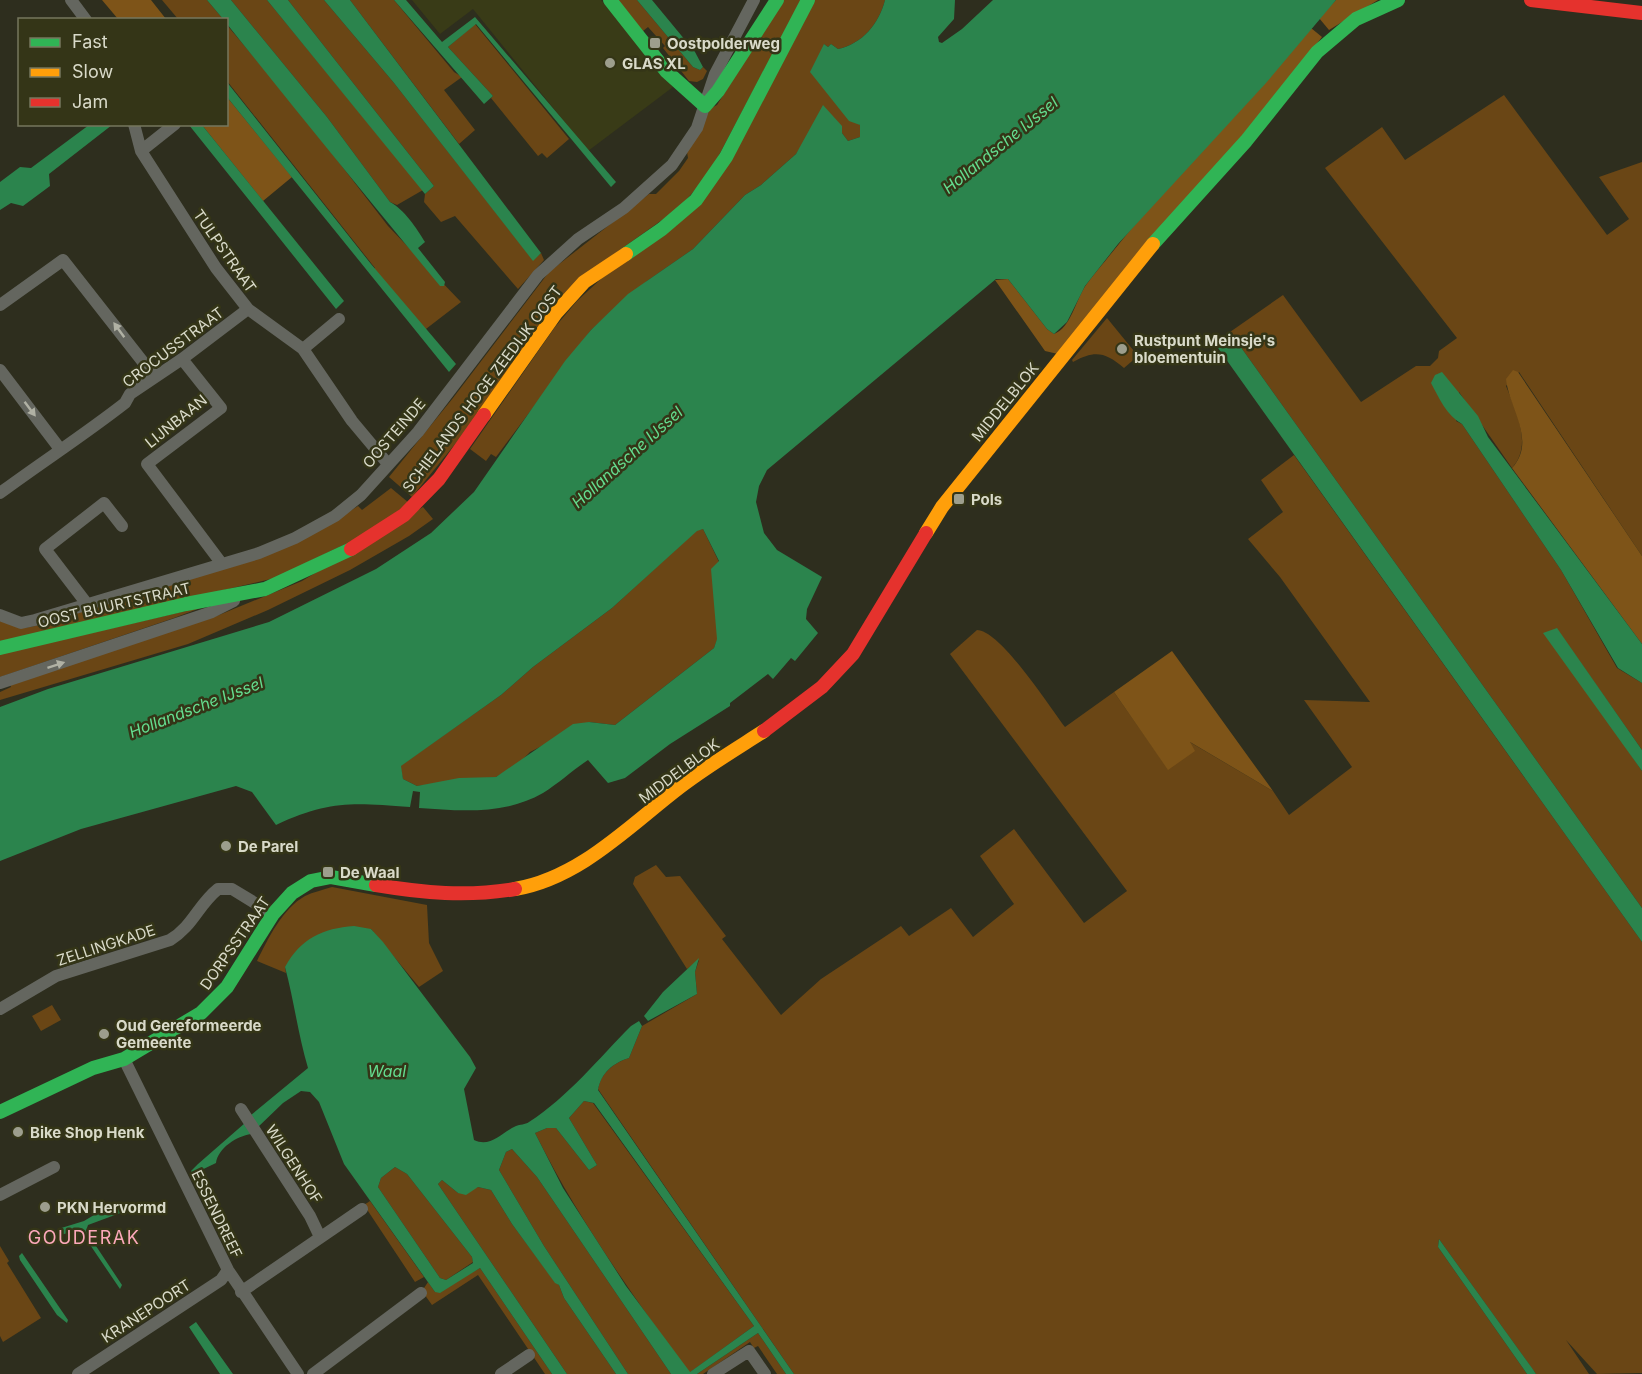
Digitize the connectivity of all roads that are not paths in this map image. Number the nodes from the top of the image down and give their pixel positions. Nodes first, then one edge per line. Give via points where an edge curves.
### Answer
1 (71, 0) edge
2 (610, 0) edge
3 (754, 0) edge
4 (777, 0) edge
5 (808, 0) edge
6 (1398, 0) edge
7 (1532, 0) edge
8 (1642, 13) edge
9 (84, 18) edge
10 (705, 106) junction
11 (135, 126) edge
12 (172, 126) edge
13 (141, 151) junction
14 (0, 305) edge
15 (248, 309) junction
16 (339, 319) dead end
17 (303, 349) junction
18 (182, 359) junction
19 (0, 370) edge
20 (154, 376) junction
21 (60, 449) junction
22 (388, 464) junction
23 (0, 493) edge
24 (122, 526) dead end
25 (222, 564) junction
26 (235, 594) junction
27 (87, 604) junction
28 (0, 615) edge
29 (0, 648) edge
30 (0, 683) edge
31 (639, 821) joint
32 (273, 914) junction
33 (0, 1009) edge
34 (124, 1059) junction
35 (0, 1112) edge
36 (247, 1119) dead end
37 (54, 1167) dead end
38 (0, 1195) edge
39 (362, 1209) dead end
40 (320, 1237) junction
41 (228, 1270) junction
42 (241, 1292) junction
43 (421, 1293) dead end
44 (529, 1355) dead end
45 (78, 1374) edge
46 (298, 1374) edge
47 (313, 1374) edge
48 (501, 1374) edge
49 (713, 1374) edge
50 (765, 1374) edge

1 - 9 street
2 - 10 street via 672,76
3 - 10 street, OOSTEINDE via 715,74
4 - 10 street, OOSTEINDE
5 - 26 street, SCHIELANDS HOGE ZEEDIJK OOST via 726,157 696,200 662,229 584,282 556,313 439,479 415,506 380,534 340,556 265,589
6 - 31 street, MIDDELBLOK via 1356,19 1317,52 1246,141 1154,244 942,507 853,654 792,712 682,786
7 - 8 street
10 - 22 street, OOSTEINDE via 697,128 672,165 624,208 578,239 537,275 418,432
11 - 13 street, TULPSTRAAT
12 - 13 street
13 - 15 street, TULPSTRAAT via 216,268
20 -> 14 street via 63,260
15 - 17 street, TULPSTRAAT
15 - 18 street, CROCUSSTRAAT
16 - 17 street
17 - 22 street, TULPSTRAAT via 352,421
18 - 20 street, CROCUSSTRAAT
18 - 25 street, LIJNBAAN via 221,408 147,464
19 -> 21 street
20 - 21 street, CROCUSSTRAAT via 75,442
21 - 23 street, CROCUSSTRAAT
22 - 25 street, OOSTEINDE via 362,495 335,516 295,538
24 - 27 street via 104,503 45,549
25 - 27 street, OOSTEINDE
26 - 29 street, OOST BUURTSTRAAT
30 -> 26 street via 212,612 230,604
27 - 28 street, OOSTEINDE via 21,623
31 - 32 street, DORPSSTRAAT via 594,855 539,885 490,893 431,894 331,877 311,881 292,893
32 - 33 street, ZELLINGKADE via 232,890 218,889 185,931 170,940 56,976
32 - 34 street, DORPSSTRAAT via 215,1002
34 - 35 street, DORPSSTRAAT via 93,1068
34 - 41 street, ESSENDREEF
36 - 40 street, WILGENHOF
37 - 38 street
39 - 40 street
40 - 42 street
41 - 42 street, ESSENDREEF
41 - 45 street, KRANEPOORT via 221,1280
42 - 46 street, ESSENDREEF
43 - 47 street
44 - 48 street
49 - 50 street via 749,1351

